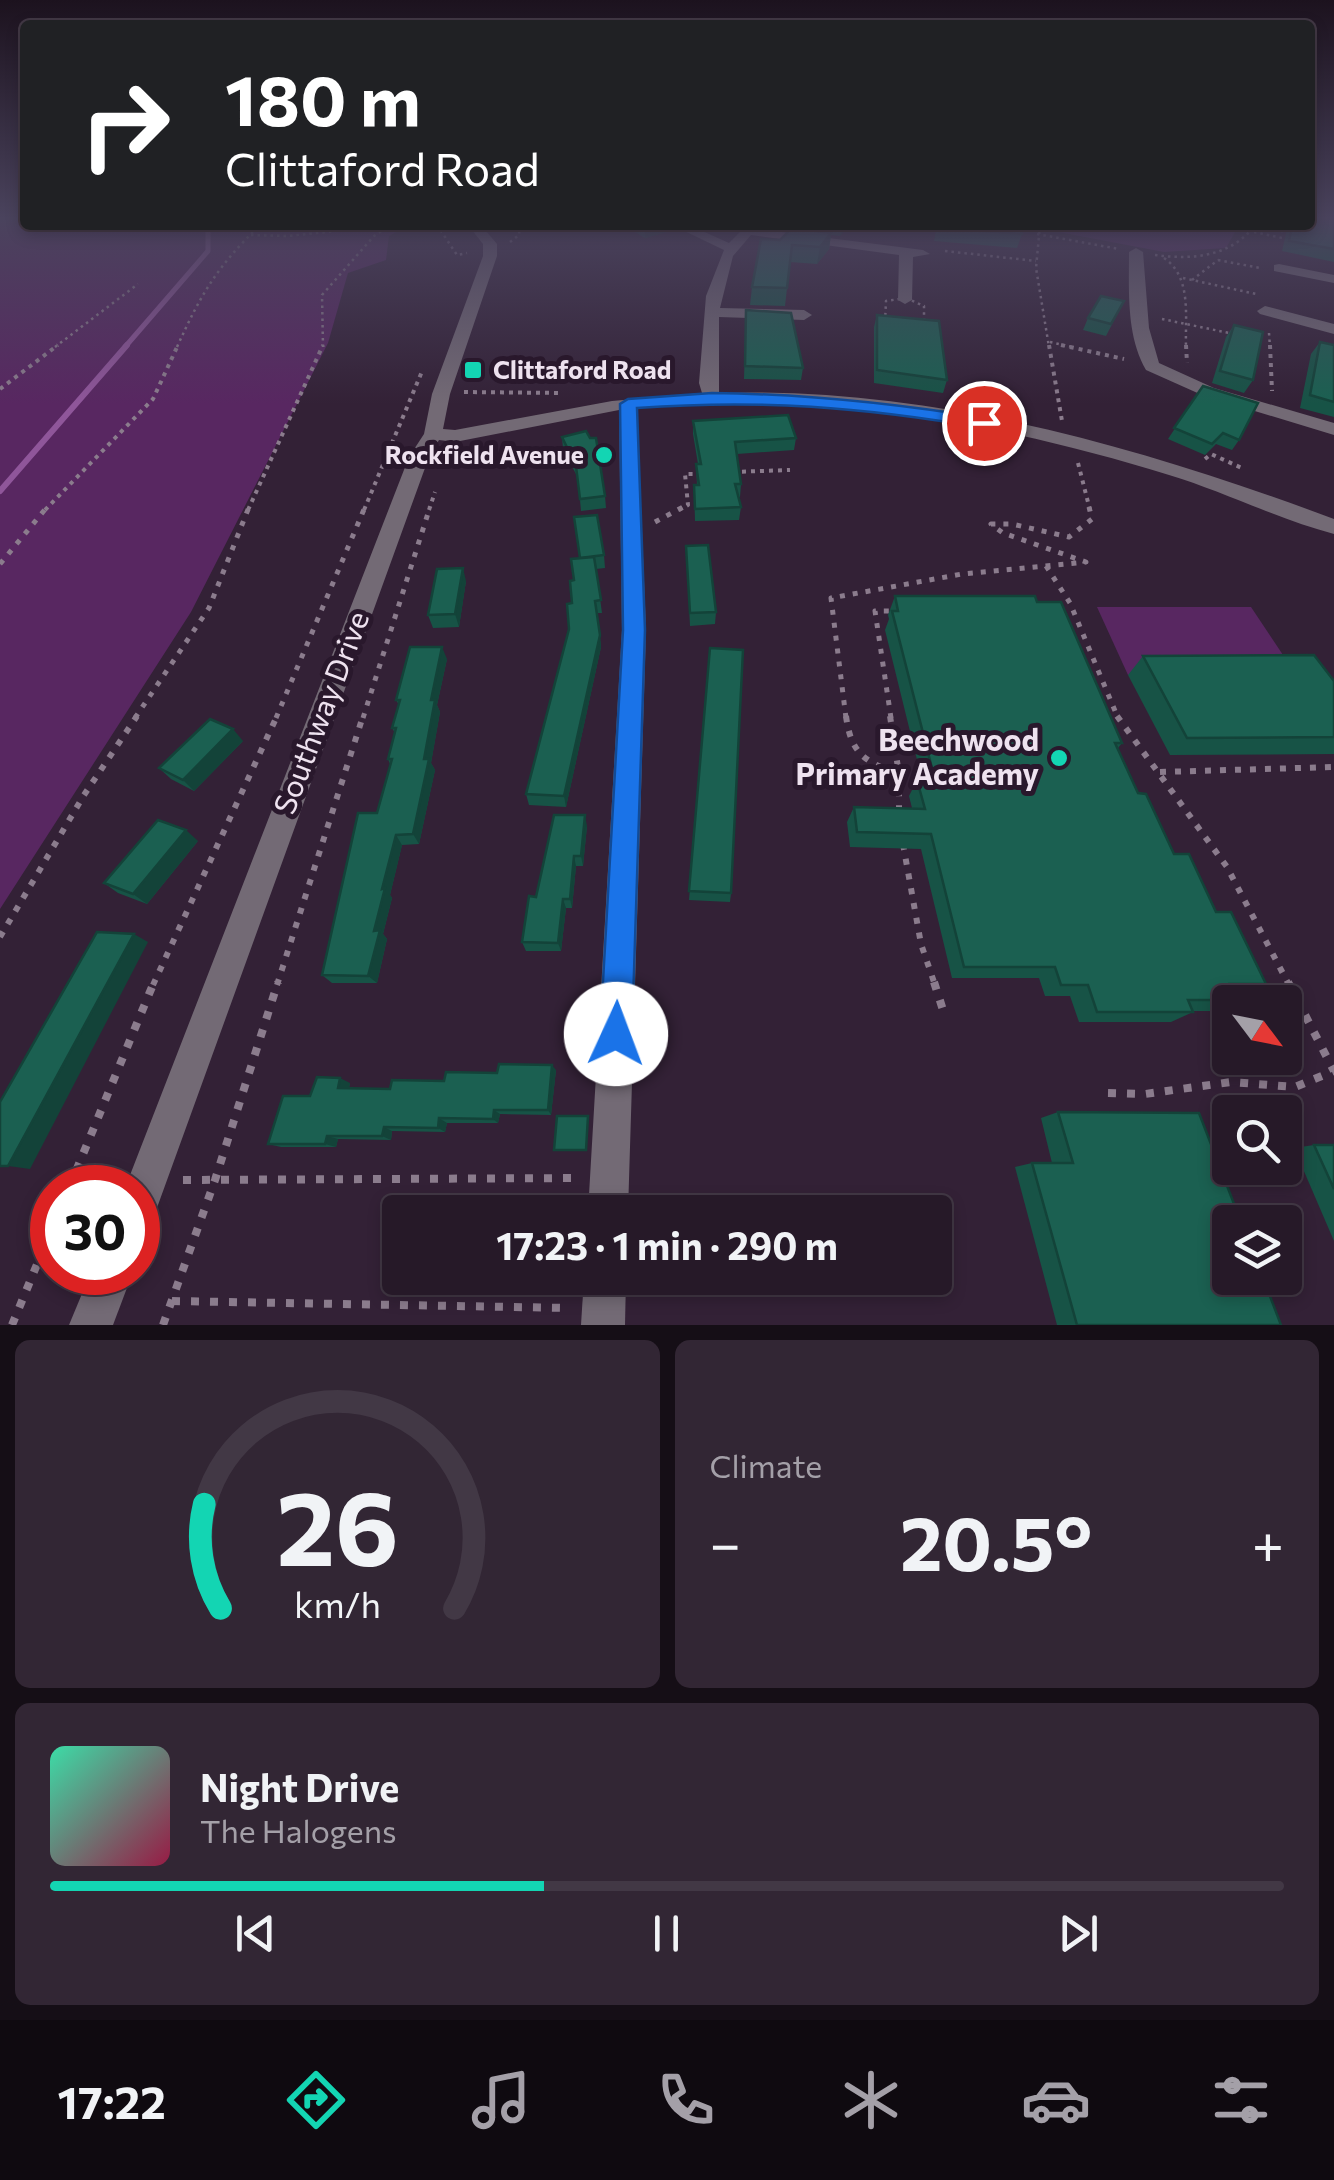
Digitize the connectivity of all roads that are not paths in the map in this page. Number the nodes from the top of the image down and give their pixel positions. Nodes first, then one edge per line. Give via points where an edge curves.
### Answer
1 (481, 281) edge
2 (717, 281) edge
3 (905, 281) edge
4 (1138, 281) edge
5 (905, 300) dead end
6 (1266, 311) dead end
7 (712, 312) junction
8 (804, 315) dead end
9 (1334, 329) edge
10 (712, 398) junction
11 (628, 404) junction
12 (1334, 429) edge
13 (433, 434) junction
14 (1334, 527) edge
15 (153, 1165) edge
16 (609, 1195) edge
17 (103, 1295) edge
18 (92, 1325) edge

1 - 13 street, Southway Drive
2 - 7 street
3 - 5 street
4 - 12 street via 1145,354 1152,365 1177,380
6 - 9 street
7 - 8 street
7 - 10 street
10 - 11 street
10 - 14 street via 810,399 956,417 1066,442
11 - 13 street via 467,434
11 - 16 street via 634,630
13 - 15 street, Southway Drive
17 - 18 street

